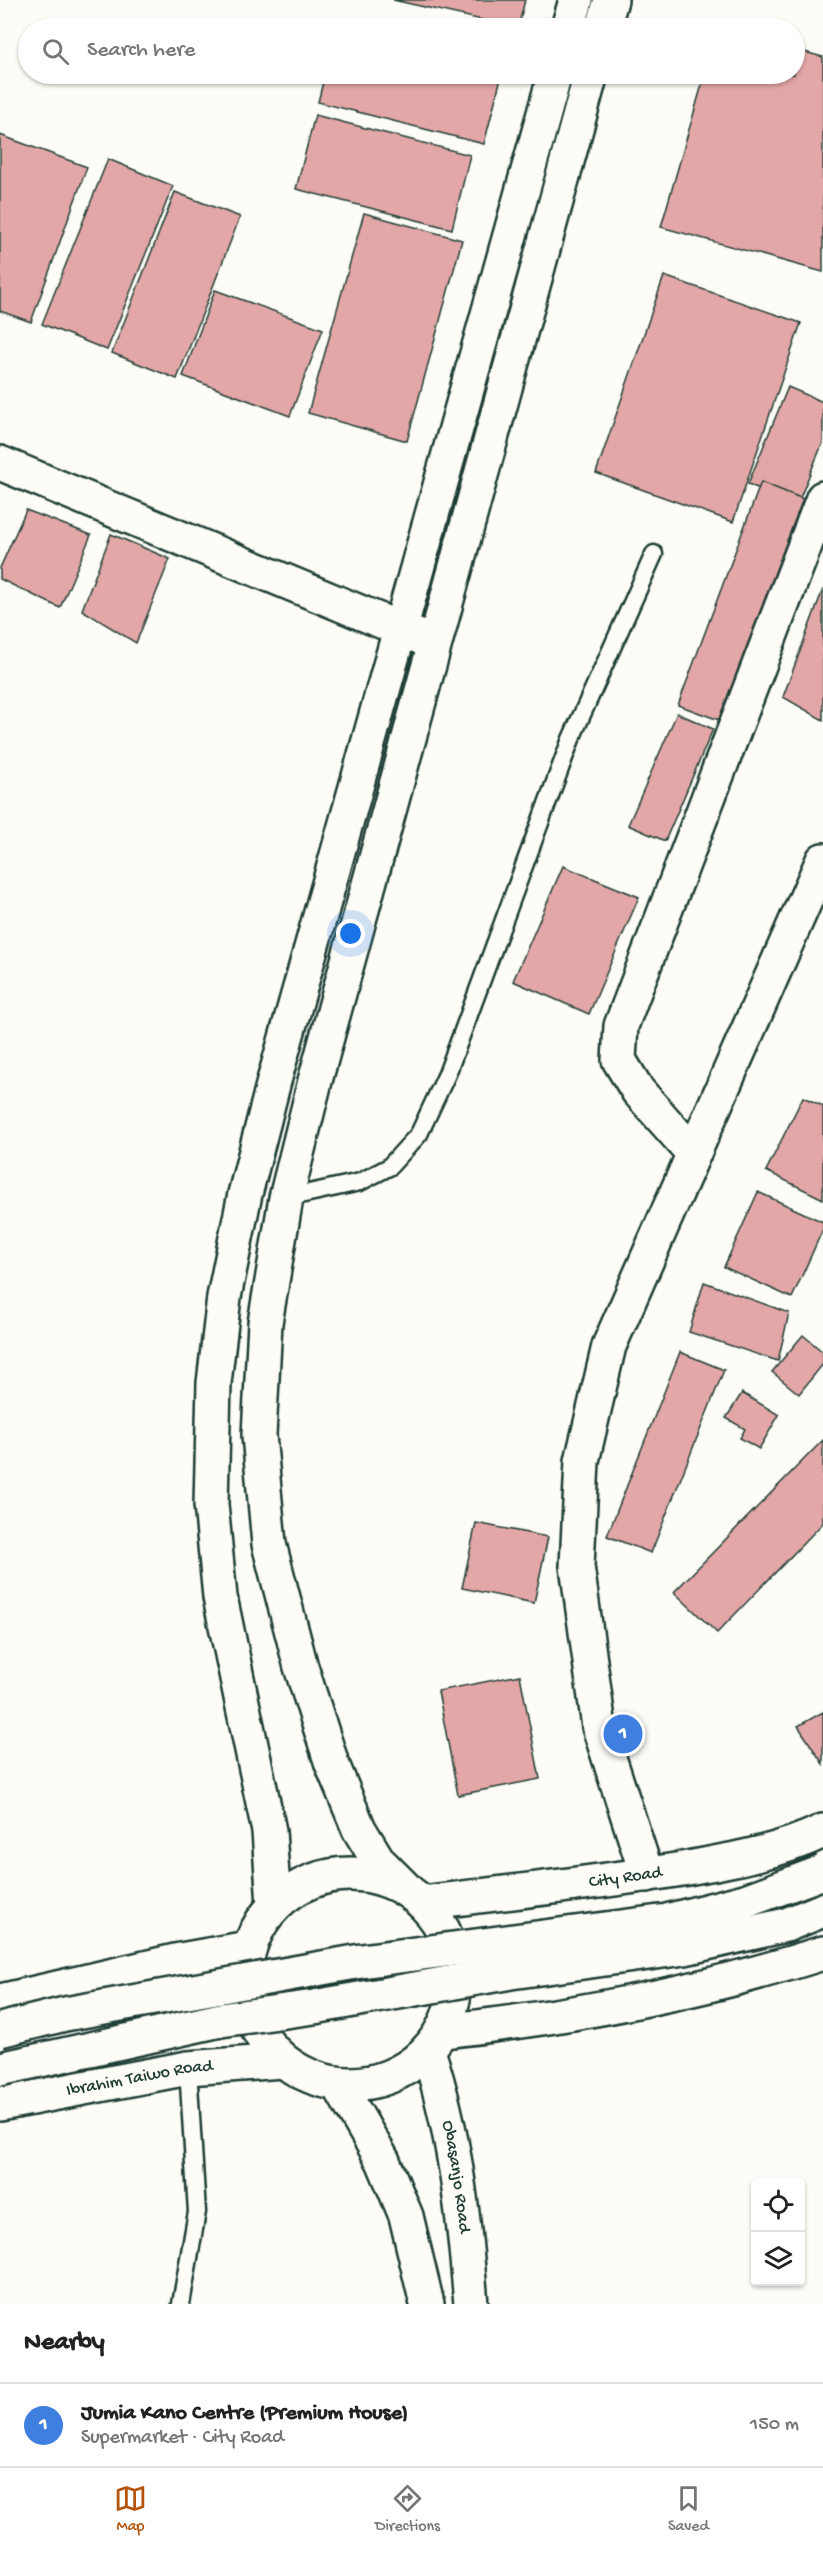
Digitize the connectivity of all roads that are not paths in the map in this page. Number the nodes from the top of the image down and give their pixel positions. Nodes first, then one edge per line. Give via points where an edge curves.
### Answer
1 (576, 0) edge
2 (611, 0) edge
3 (571, 18) edge
4 (606, 18) edge
5 (552, 84) edge
6 (588, 84) edge
7 (0, 463) edge
8 (823, 498) edge
9 (654, 554) dead end
10 (400, 630) junction
11 (434, 643) junction
12 (823, 860) edge
13 (693, 1154) junction
14 (286, 1198) junction
15 (823, 1831) edge
16 (823, 1872) edge
17 (647, 1875) junction
18 (414, 1896) junction
19 (274, 1905) junction
20 (823, 1910) edge
21 (248, 1947) junction
22 (823, 1953) edge
23 (0, 2001) edge
24 (0, 2030) edge
25 (436, 2041) junction
26 (282, 2061) junction
27 (188, 2068) junction
28 (0, 2069) edge
29 (339, 2085) junction
30 (0, 2104) edge
31 (181, 2304) edge
32 (426, 2304) edge
33 (471, 2304) edge

1 - 3 main road
2 - 4 main road
5 - 10 main road
6 - 11 main road
7 - 10 main road
8 - 13 main road via 621,1026 619,1060 638,1091
9 - 14 lane via 571,739 447,1074 419,1134 389,1167 360,1182
10 - 11 main road
10 - 19 main road via 245,1194 224,1297 214,1383 211,1504 220,1597 269,1831
11 - 14 main road
12 - 13 main road
13 - 17 main road via 609,1346 582,1461 577,1566 599,1727
14 - 18 main road via 265,1323 260,1435 269,1544 301,1667 359,1828 379,1862
15 - 17 main road, City Road via 807,1839 720,1862
16 - 24 main road, bridge via 745,1901 667,1921 362,1961 65,2014
17 - 18 main road, City Road
18 - 19 main road via 379,1878 342,1874 296,1888
18 - 25 main road via 444,1931 454,1964 454,1999
19 - 21 main road
20 - 28 main road, bridge via 786,1924 685,1948 220,2020
21 - 23 main road
21 - 26 main road via 244,1978 248,2009 261,2037
22 - 25 main road via 737,1980
25 - 29 main road via 402,2072 372,2083
25 - 33 main road, Obasanjo Road via 454,2153
26 - 27 main road, Ibrahim Taiwo Road
26 - 29 main road via 309,2077
27 - 30 main road, Ibrahim Taiwo Road
27 - 31 lane via 197,2212
29 - 32 main road via 383,2160 406,2216

